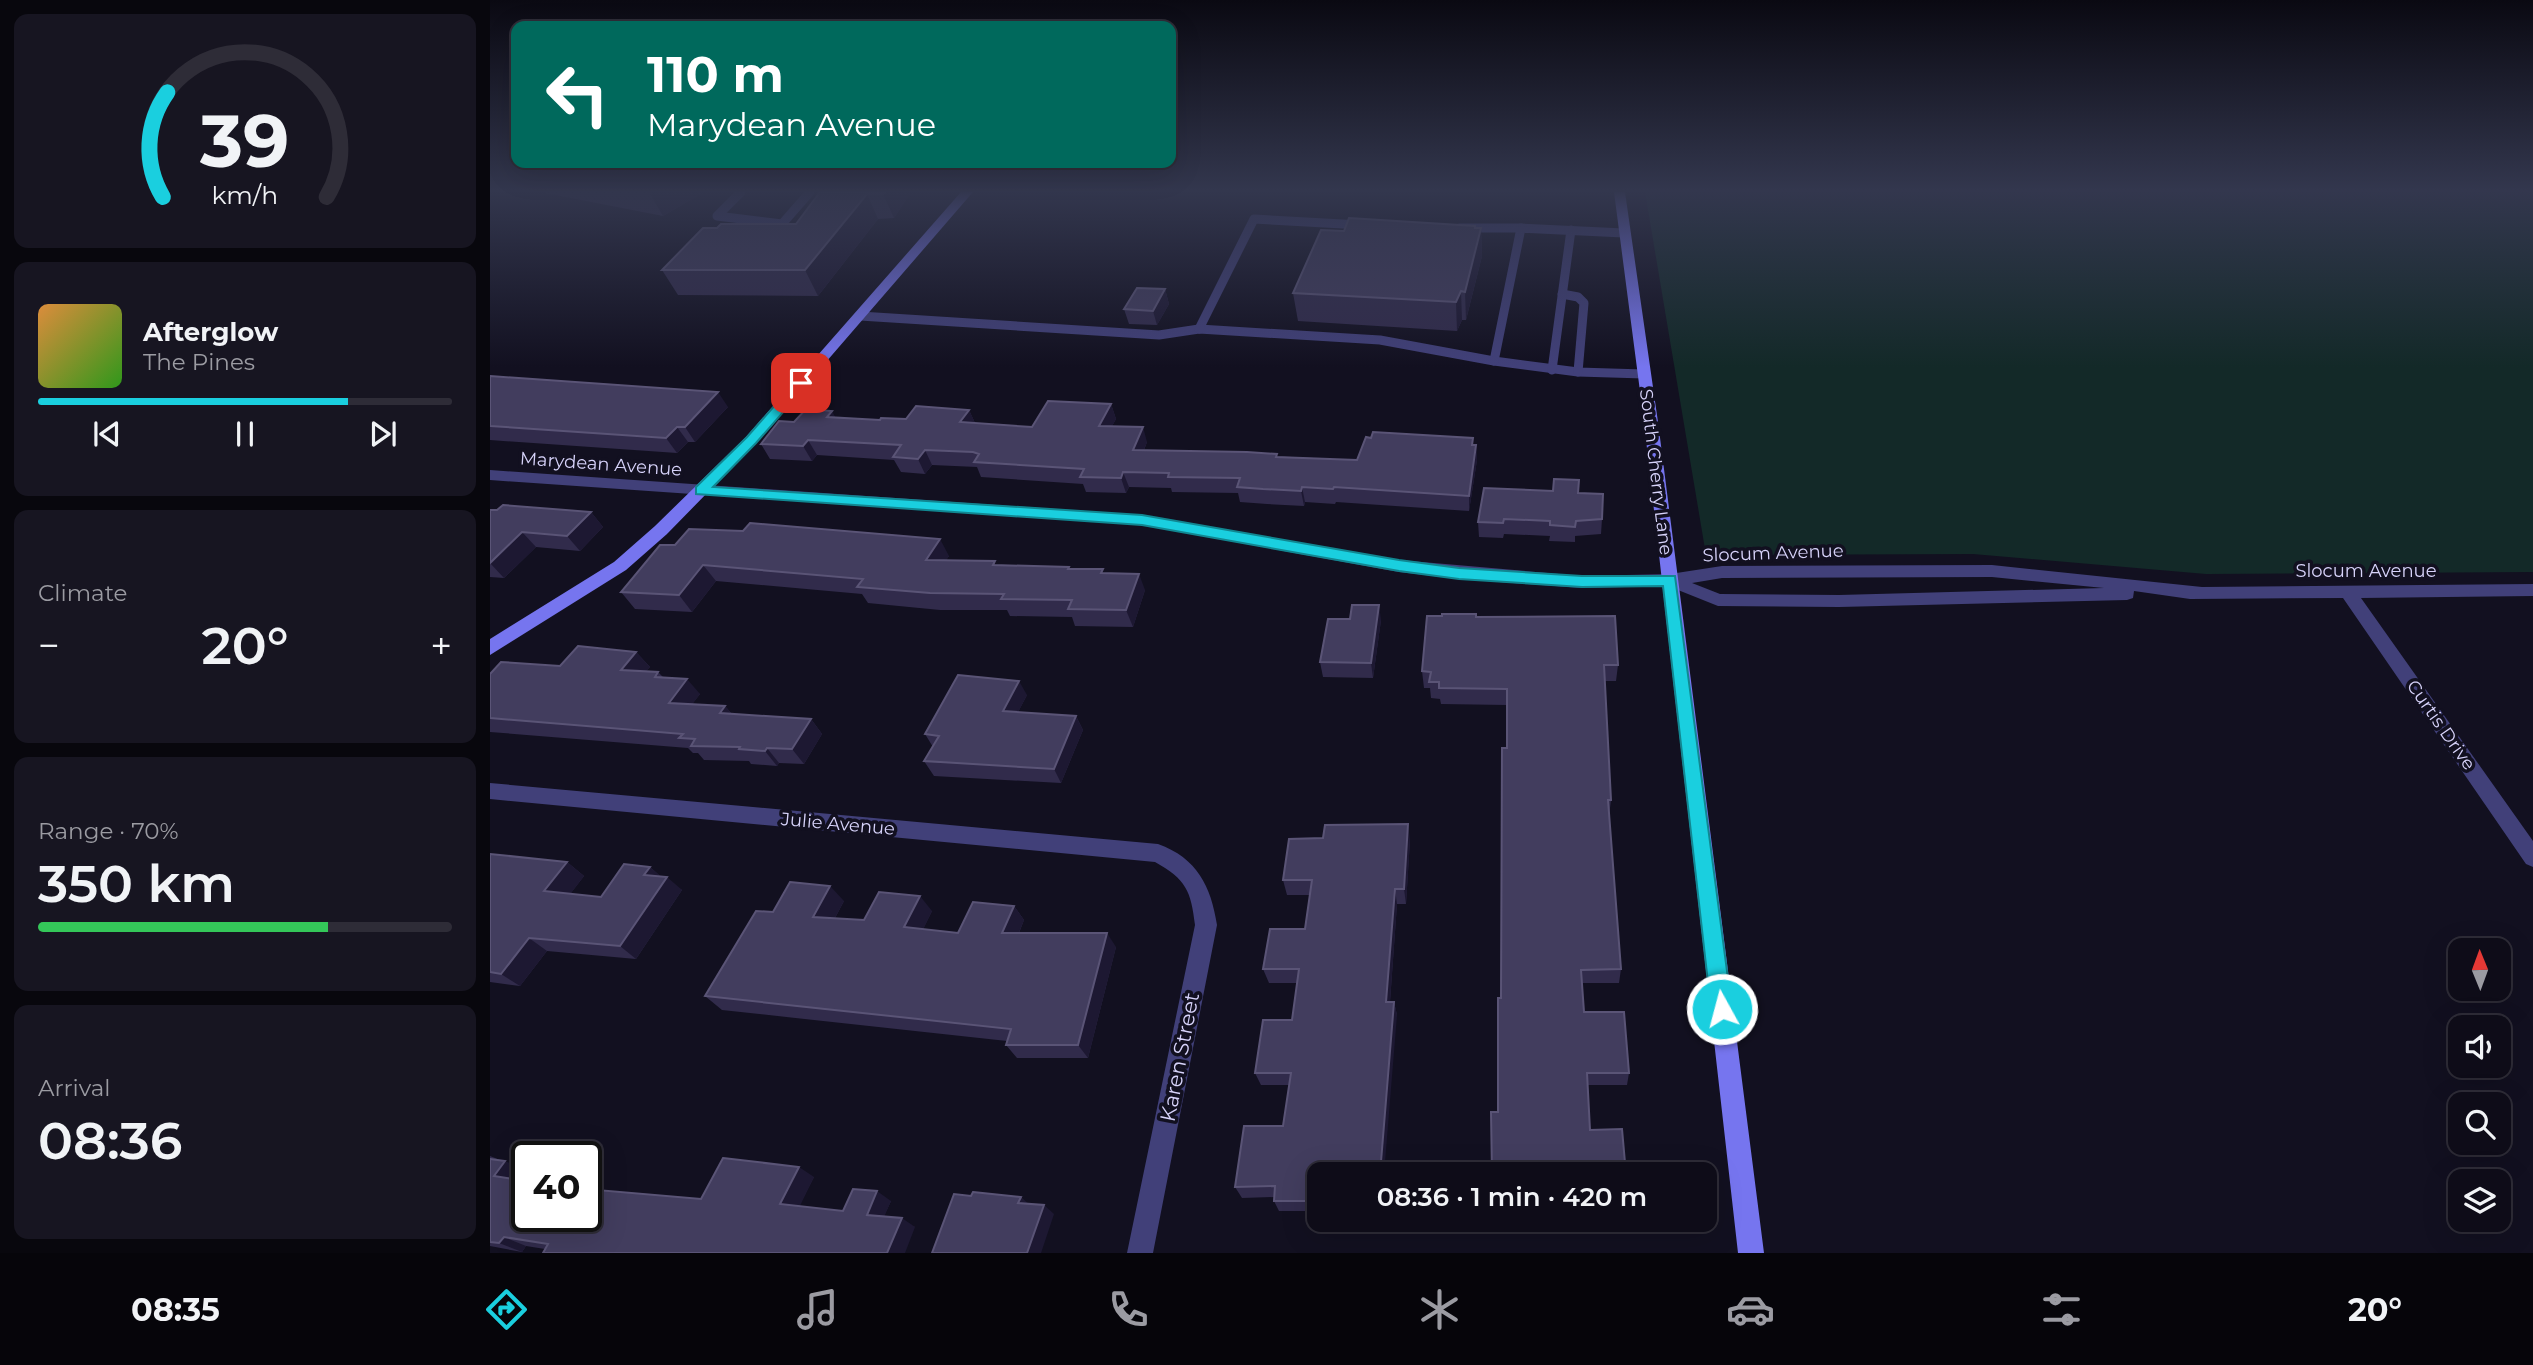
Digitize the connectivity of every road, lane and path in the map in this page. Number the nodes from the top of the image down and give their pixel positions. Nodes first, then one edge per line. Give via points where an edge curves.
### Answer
1 (917, 250) edge
2 (1238, 250) edge
3 (1516, 250) edge
4 (1568, 250) edge
5 (1626, 250) edge
6 (1562, 293) junction
7 (860, 316) junction
8 (1199, 329) junction
9 (1494, 360) junction
10 (1552, 370) junction
11 (1578, 372) junction
12 (1644, 374) junction
13 (490, 475) edge
14 (701, 491) junction
15 (1670, 580) junction
16 (2533, 590) edge
17 (2348, 592) junction
18 (2199, 593) junction
19 (490, 648) edge
20 (490, 791) edge
21 (2533, 858) edge
22 (1183, 866) joint
23 (1140, 1253) edge
24 (1751, 1253) edge

1 - 7 street
2 - 8 lane
3 - 9 lane
4 - 6 lane
5 - 12 street, South Cherry Lane
6 - 10 lane
6 - 11 lane via 1576,295 1584,303
7 - 8 lane via 1159,335
7 - 14 street
8 - 9 lane via 1380,340
9 - 10 lane
10 - 11 lane
11 - 12 lane
12 - 15 street, South Cherry Lane
13 - 14 street, Marydean Avenue
14 - 15 street, Marydean Avenue via 1142,520 1459,573 1582,582
14 - 19 street via 620,566
15 - 18 street, Slocum Avenue via 1722,572 1992,571
15 - 18 street, Slocum Avenue via 1718,600
15 - 24 street, South Cherry Lane
16 - 17 street, Slocum Avenue
17 - 18 street, Slocum Avenue
17 - 21 street, Curtis Drive
20 - 22 street, Julie Avenue via 1158,853
22 - 23 street, Karen Street via 1202,892 1206,925

